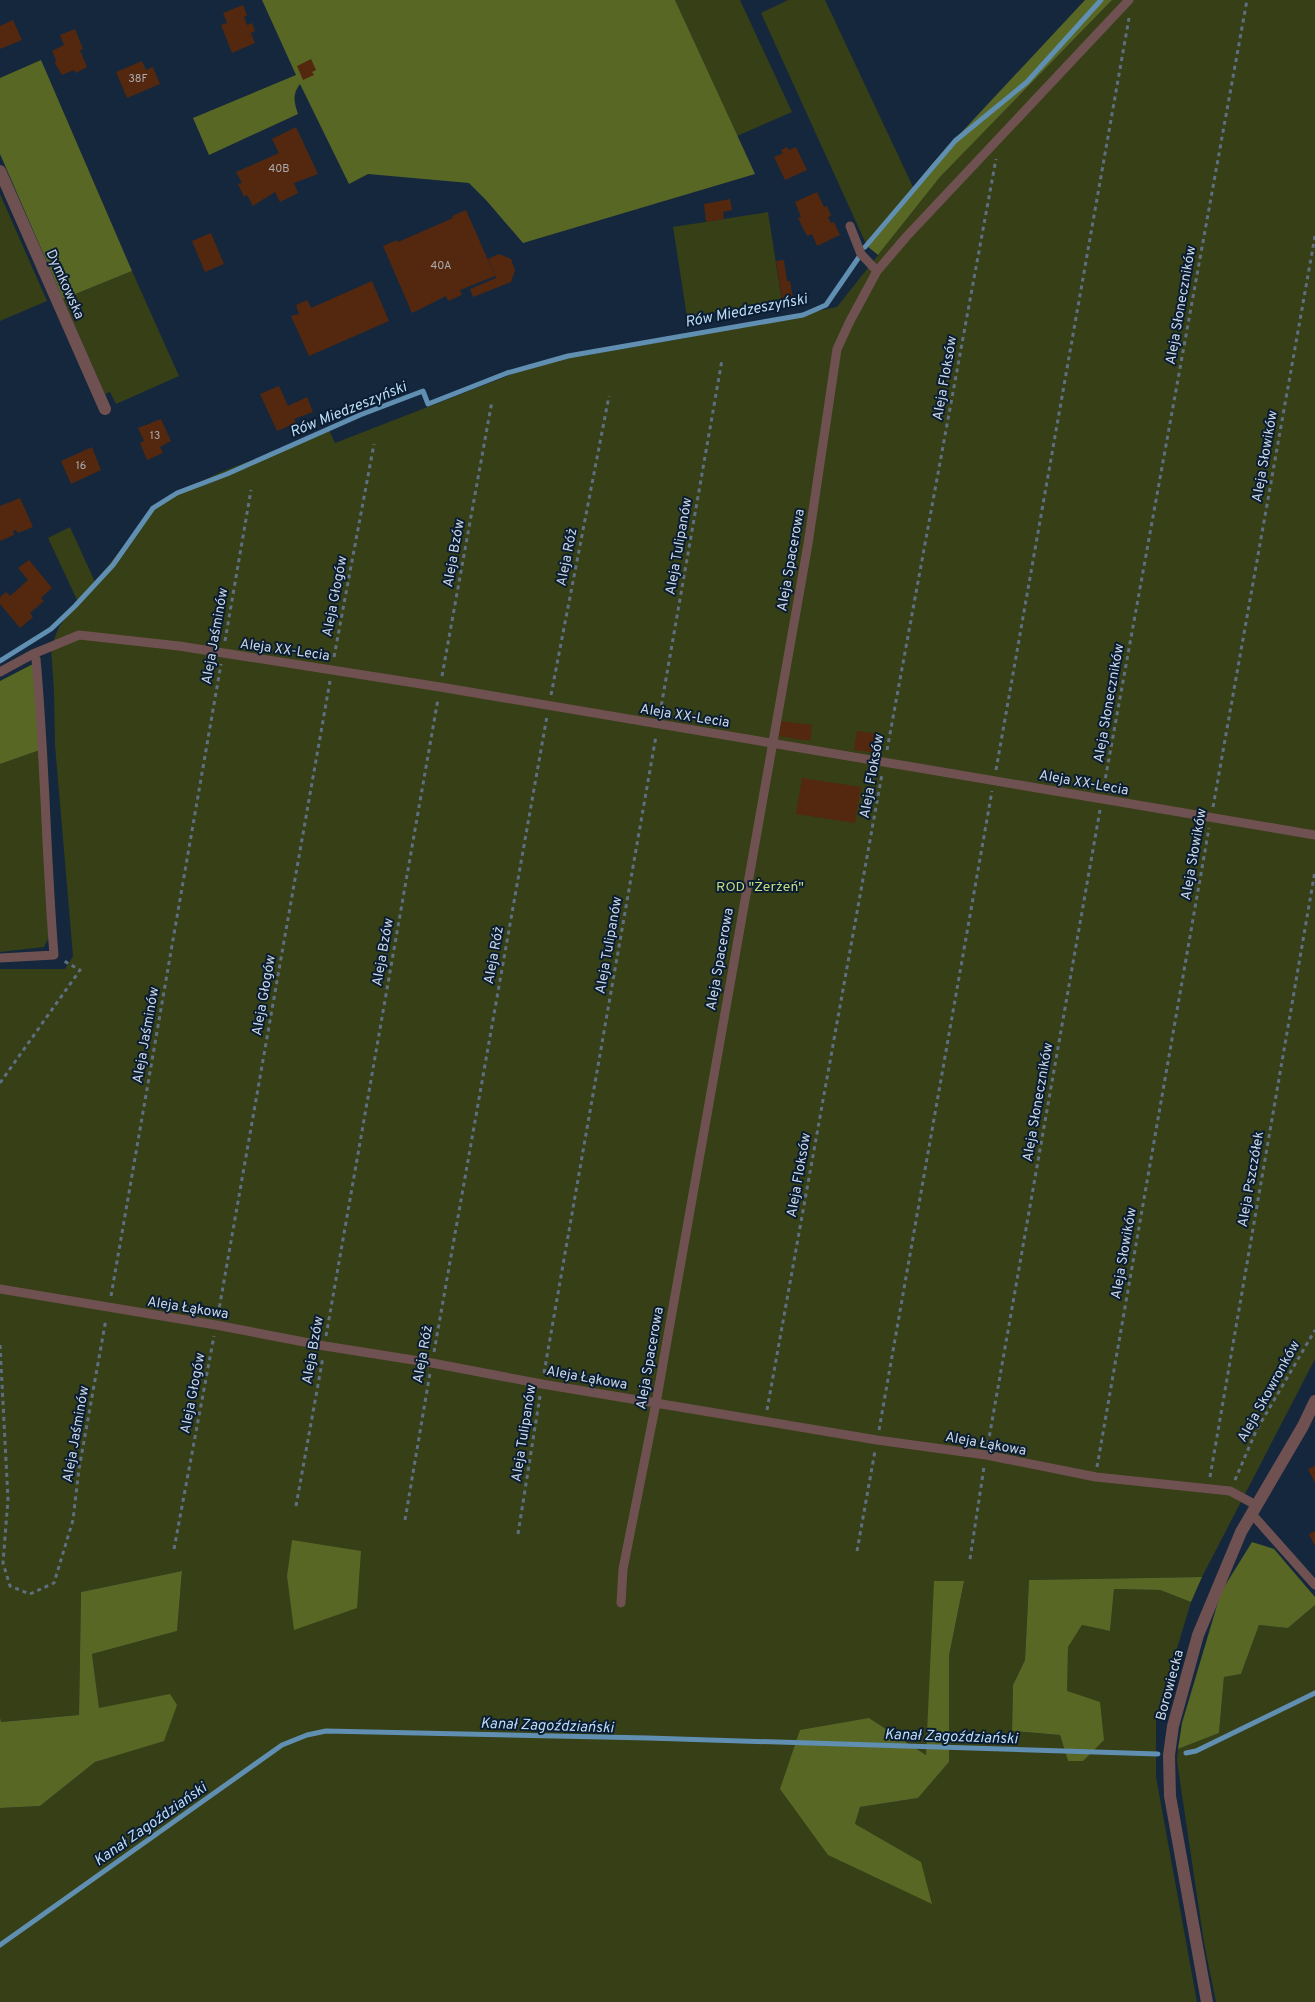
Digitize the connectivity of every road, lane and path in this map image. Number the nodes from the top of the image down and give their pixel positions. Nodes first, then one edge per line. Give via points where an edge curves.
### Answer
1 (1129, 0) edge
2 (1247, 0) edge
3 (1000, 136) junction
4 (0, 171) edge
5 (850, 226) dead end
6 (1315, 236) edge
7 (877, 271) junction
8 (722, 360) dead end
9 (609, 396) dead end
10 (492, 401) dead end
11 (105, 410) dead end
12 (374, 444) dead end
13 (251, 490) dead end
14 (33, 654) junction
15 (222, 654) junction
16 (332, 670) junction
17 (0, 672) edge
18 (440, 687) junction
19 (549, 706) junction
20 (658, 725) junction
21 (772, 743) junction
22 (884, 763) junction
23 (1101, 799) junction
24 (1211, 818) junction
25 (1315, 835) edge
26 (1315, 871) edge
27 (54, 955) junction
28 (0, 958) edge
29 (0, 1083) edge
30 (0, 1289) edge
31 (108, 1308) junction
32 (216, 1325) junction
33 (1315, 1330) edge
34 (0, 1345) edge
35 (324, 1346) junction
36 (432, 1363) junction
37 (542, 1384) junction
38 (656, 1402) junction
39 (1313, 1408) edge
40 (765, 1420) junction
41 (0, 1438) edge
42 (6, 1439) junction
43 (986, 1455) junction
44 (1096, 1477) junction
45 (1207, 1490) junction
46 (1230, 1491) junction
47 (296, 1506) dead end
48 (1254, 1509) junction
49 (405, 1520) dead end
50 (518, 1534) dead end
51 (174, 1549) dead end
52 (970, 1559) dead end
53 (1315, 1585) edge
54 (621, 1602) dead end
55 (1207, 2002) edge

1 - 3 lane, Aleja Spacerowa
2 - 23 path, Aleja Słoneczników
3 - 7 lane, Aleja Spacerowa
3 - 22 path, Aleja Floksów
4 - 11 street, Dymkowska
5 - 7 lane via 861,254
6 - 24 path, Aleja Słowików
7 - 21 lane, Aleja Spacerowa via 837,349 808,544
8 - 20 path, Aleja Tulipanów
9 - 19 path, Aleja Róż
10 - 18 path, Aleja Bzów
12 - 16 path, Aleja Głogów
13 - 15 path, Aleja Jaśminów
14 - 15 lane, Aleja XX-Lecia via 79,635
14 - 17 lane, Aleja XX-Lecia
14 - 27 lane via 42,732
15 - 16 lane, Aleja XX-Lecia
15 - 31 path, Aleja Jaśminów
16 - 18 lane, Aleja XX-Lecia
16 - 32 path, Aleja Głogów
18 - 19 lane, Aleja XX-Lecia
18 - 35 path, Aleja Bzów
19 - 20 lane, Aleja XX-Lecia
19 - 36 path, Aleja Róż
20 - 21 lane, Aleja XX-Lecia
20 - 37 path, Aleja Tulipanów
21 - 22 lane, Aleja XX-Lecia
21 - 38 lane, Aleja Spacerowa
22 - 23 lane, Aleja XX-Lecia
22 - 40 path, Aleja Floksów
23 - 24 lane, Aleja XX-Lecia
23 - 43 path, Aleja Słoneczników
24 - 25 lane, Aleja XX-Lecia
24 - 44 path, Aleja Słowików
26 - 45 path, Aleja Pszczółek
27 - 28 lane
27 - 29 path via 80,970
30 - 31 lane, Aleja Łąkowa
31 - 32 lane, Aleja Łąkowa
31 - 42 path, Aleja Jaśminów via 73,1520 54,1583 30,1594 10,1586 3,1562 8,1499
32 - 35 lane, Aleja Łąkowa
32 - 51 path, Aleja Głogów
33 - 46 path, Aleja Skowronków via 1256,1431
34 - 42 path
35 - 36 lane, Aleja Łąkowa
35 - 47 path, Aleja Bzów
36 - 37 lane, Aleja Łąkowa
36 - 49 path, Aleja Róż
37 - 38 lane, Aleja Łąkowa
37 - 50 path, Aleja Tulipanów
38 - 40 lane, Aleja Łąkowa
38 - 54 lane, Aleja Spacerowa via 623,1569
39 - 48 street, Borowiecka
40 - 43 lane, Aleja Łąkowa
41 - 42 path
43 - 44 lane, Aleja Łąkowa
43 - 52 path, Aleja Słoneczników
44 - 45 lane, Aleja Łąkowa
45 - 46 lane, Aleja Łąkowa
46 - 48 lane, Aleja Łąkowa
48 - 53 lane
48 - 55 street, Borowiecka via 1240,1532 1198,1634 1173,1726 1169,1755 1170,1796

